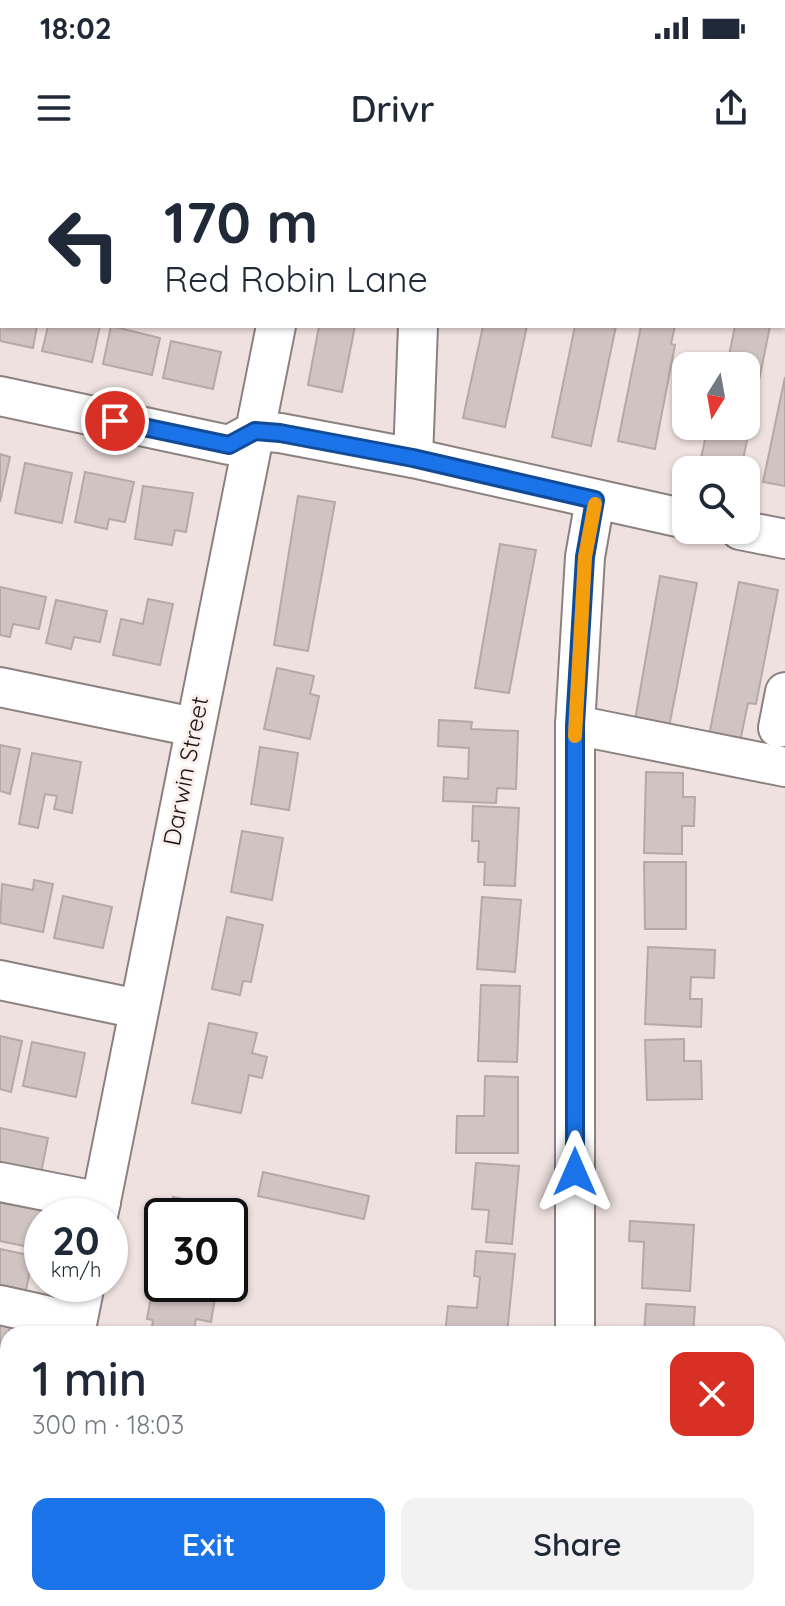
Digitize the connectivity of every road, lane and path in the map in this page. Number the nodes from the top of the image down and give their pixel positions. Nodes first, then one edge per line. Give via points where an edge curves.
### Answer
1 (276, 328) edge
2 (418, 328) edge
3 (0, 396) edge
4 (255, 431) junction
5 (413, 458) junction
6 (595, 500) junction
7 (672, 516) edge
8 (760, 534) edge
9 (785, 539) edge
10 (0, 687) edge
11 (575, 725) junction
12 (194, 727) junction
13 (785, 767) edge
14 (0, 980) edge
15 (138, 1009) junction
16 (0, 1182) edge
17 (59, 1198) edge
18 (102, 1198) edge
19 (81, 1302) edge
20 (0, 1305) edge
21 (69, 1326) edge
22 (76, 1326) edge
23 (573, 1326) edge

1 - 4 street, Darwin Street
2 - 5 street
3 - 4 street via 229,445
4 - 5 street
4 - 12 street, Darwin Street
5 - 6 street
6 - 7 street
6 - 11 street via 585,557
8 - 9 street
10 - 12 street
11 - 13 street
11 - 23 street
12 - 15 street, Darwin Street
14 - 15 street
15 - 18 street, Darwin Street
16 - 17 street
19 - 22 street
20 - 21 street

